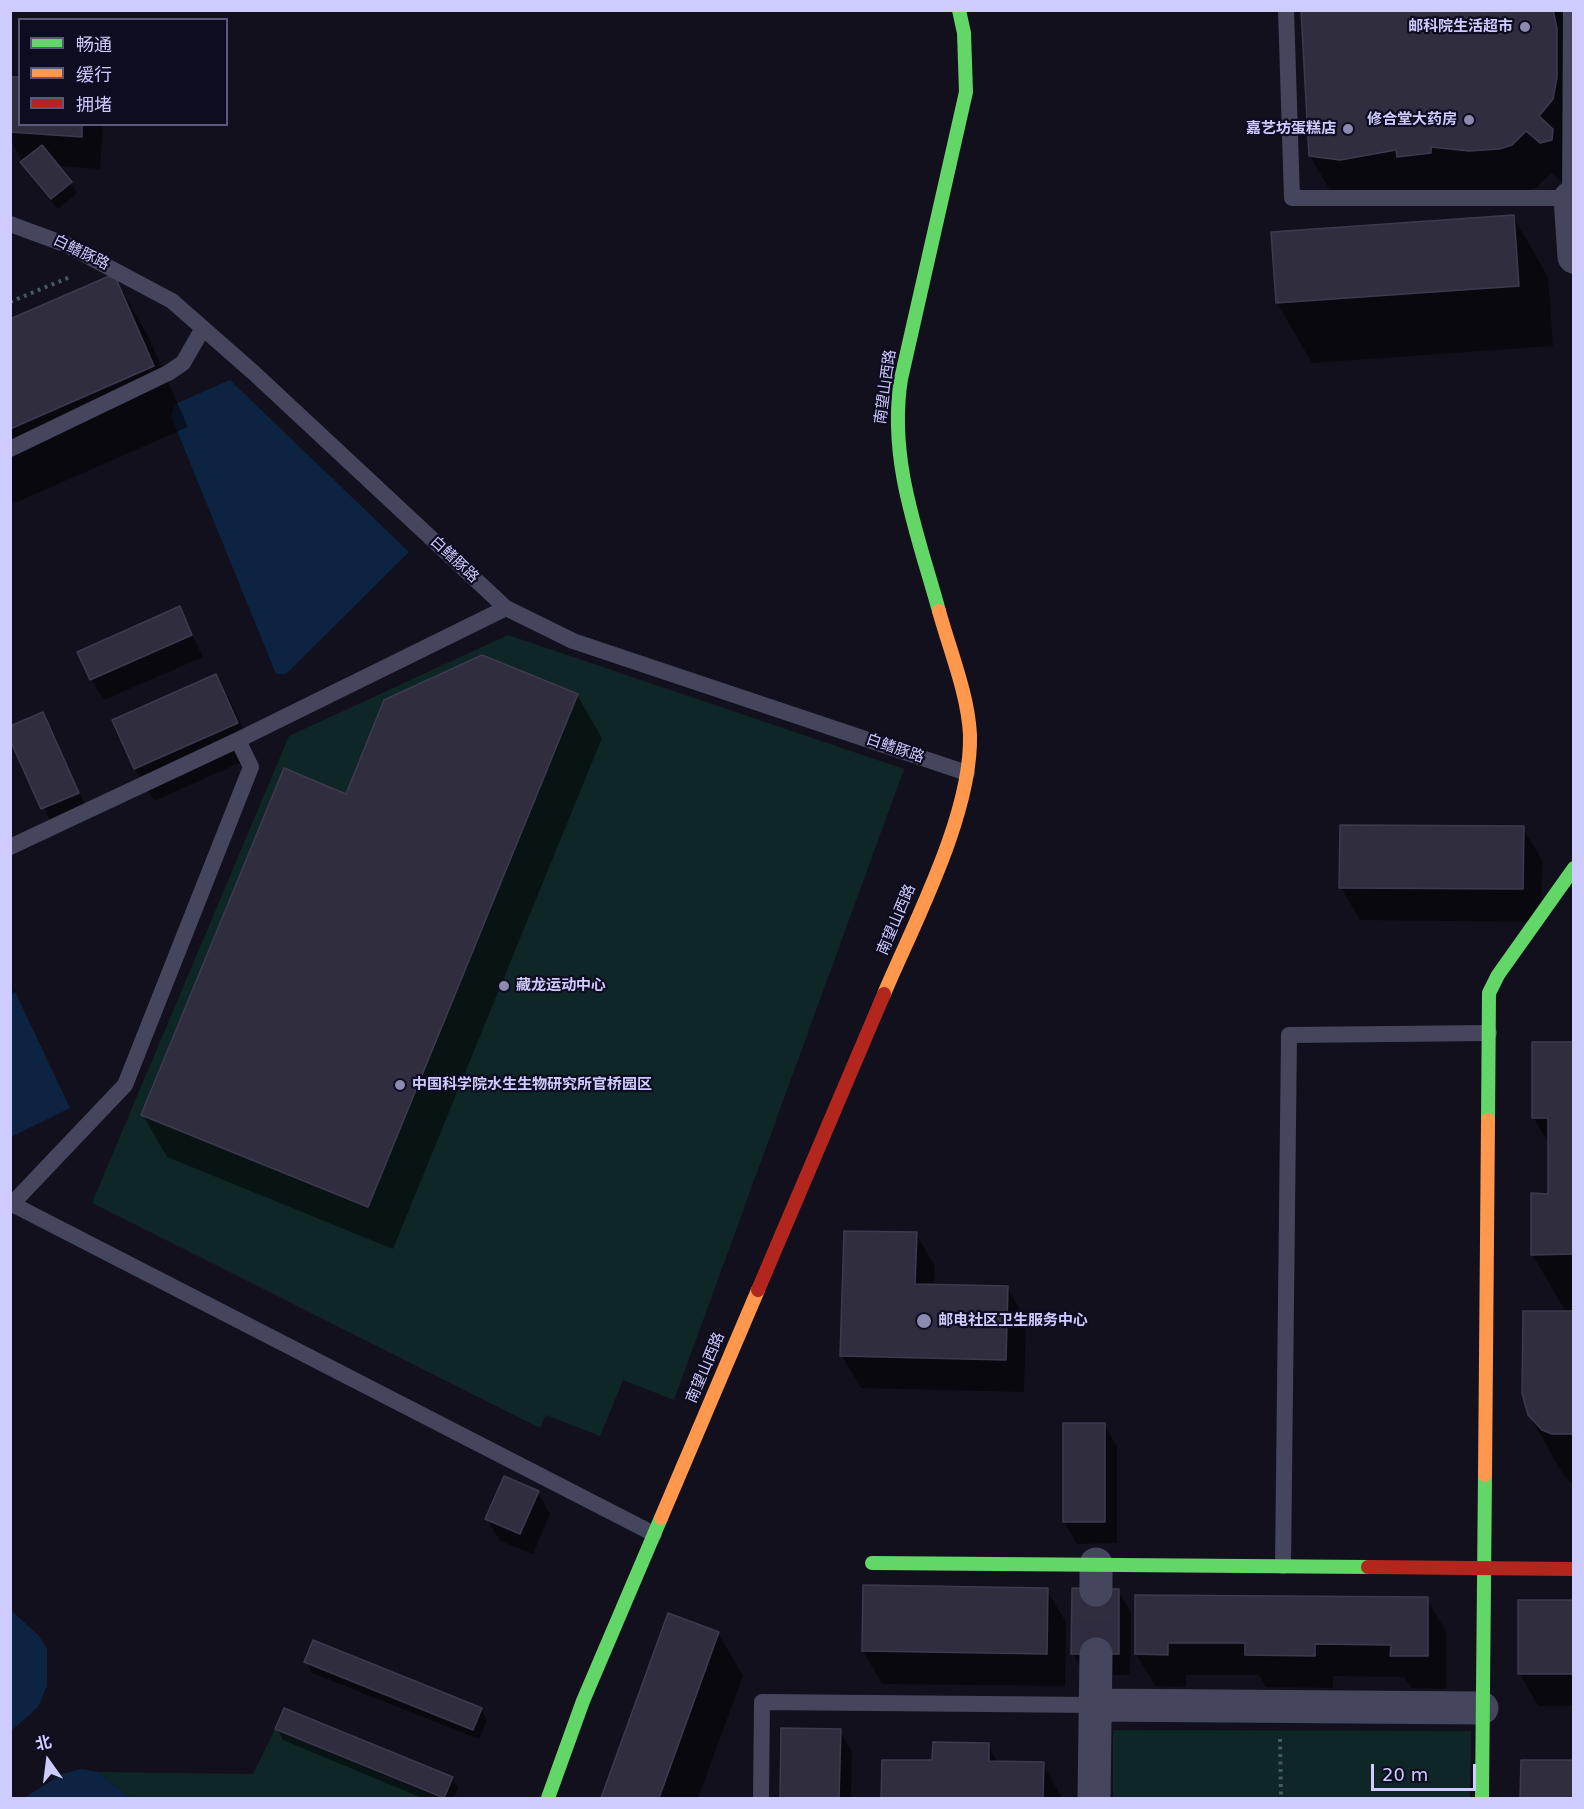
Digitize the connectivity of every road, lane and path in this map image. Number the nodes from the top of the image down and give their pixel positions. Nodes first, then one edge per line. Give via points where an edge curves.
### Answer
1 (959, 10) edge
2 (1286, 10) edge
3 (1571, 10) edge
4 (1570, 198) junction
5 (10, 224) edge
6 (1574, 257) edge
7 (102, 263) junction
8 (10, 302) edge
9 (203, 328) junction
10 (10, 448) edge
11 (506, 608) junction
12 (238, 740) junction
13 (967, 773) junction
14 (10, 847) edge
15 (1574, 868) edge
16 (1488, 1033) junction
17 (11, 1204) edge
18 (654, 1534) junction
19 (872, 1563) dead end
20 (1283, 1566) junction
21 (1482, 1568) junction
22 (1574, 1569) edge
23 (1096, 1654) tunnel mouth
24 (1095, 1705) junction
25 (1280, 1707) junction
26 (1482, 1707) junction
27 (548, 1798) edge
28 (761, 1798) edge
29 (1094, 1798) edge
30 (1281, 1798) edge
31 (1482, 1798) edge

1 - 13 street, 南望山西路 via 964,33 966,92 895,417 896,450 904,486 968,716 971,736
2 - 4 lane via 1292,198
3 - 4 lane
4 - 6 street
5 - 7 lane, 白鳍豚路
7 - 8 path
7 - 9 lane, 白鳍豚路 via 172,301
9 - 10 lane via 183,363 168,373
9 - 11 lane, 白鳍豚路
11 - 12 lane
11 - 13 lane, 白鳍豚路 via 573,641
12 - 14 lane
12 - 17 lane via 251,767 125,1085
13 - 18 street, 南望山西路 via 935,873
15 - 16 street via 1498,975 1489,993
16 - 20 lane via 1289,1035
16 - 21 street
17 - 18 lane
18 - 27 street, 南望山西路 via 583,1701
19 - 20 street via 1096,1577
20 - 21 street
21 - 22 street
21 - 26 street
23 - 24 street
24 - 25 street
24 - 28 lane via 762,1702
24 - 29 street
25 - 26 street
25 - 30 path
26 - 31 street

